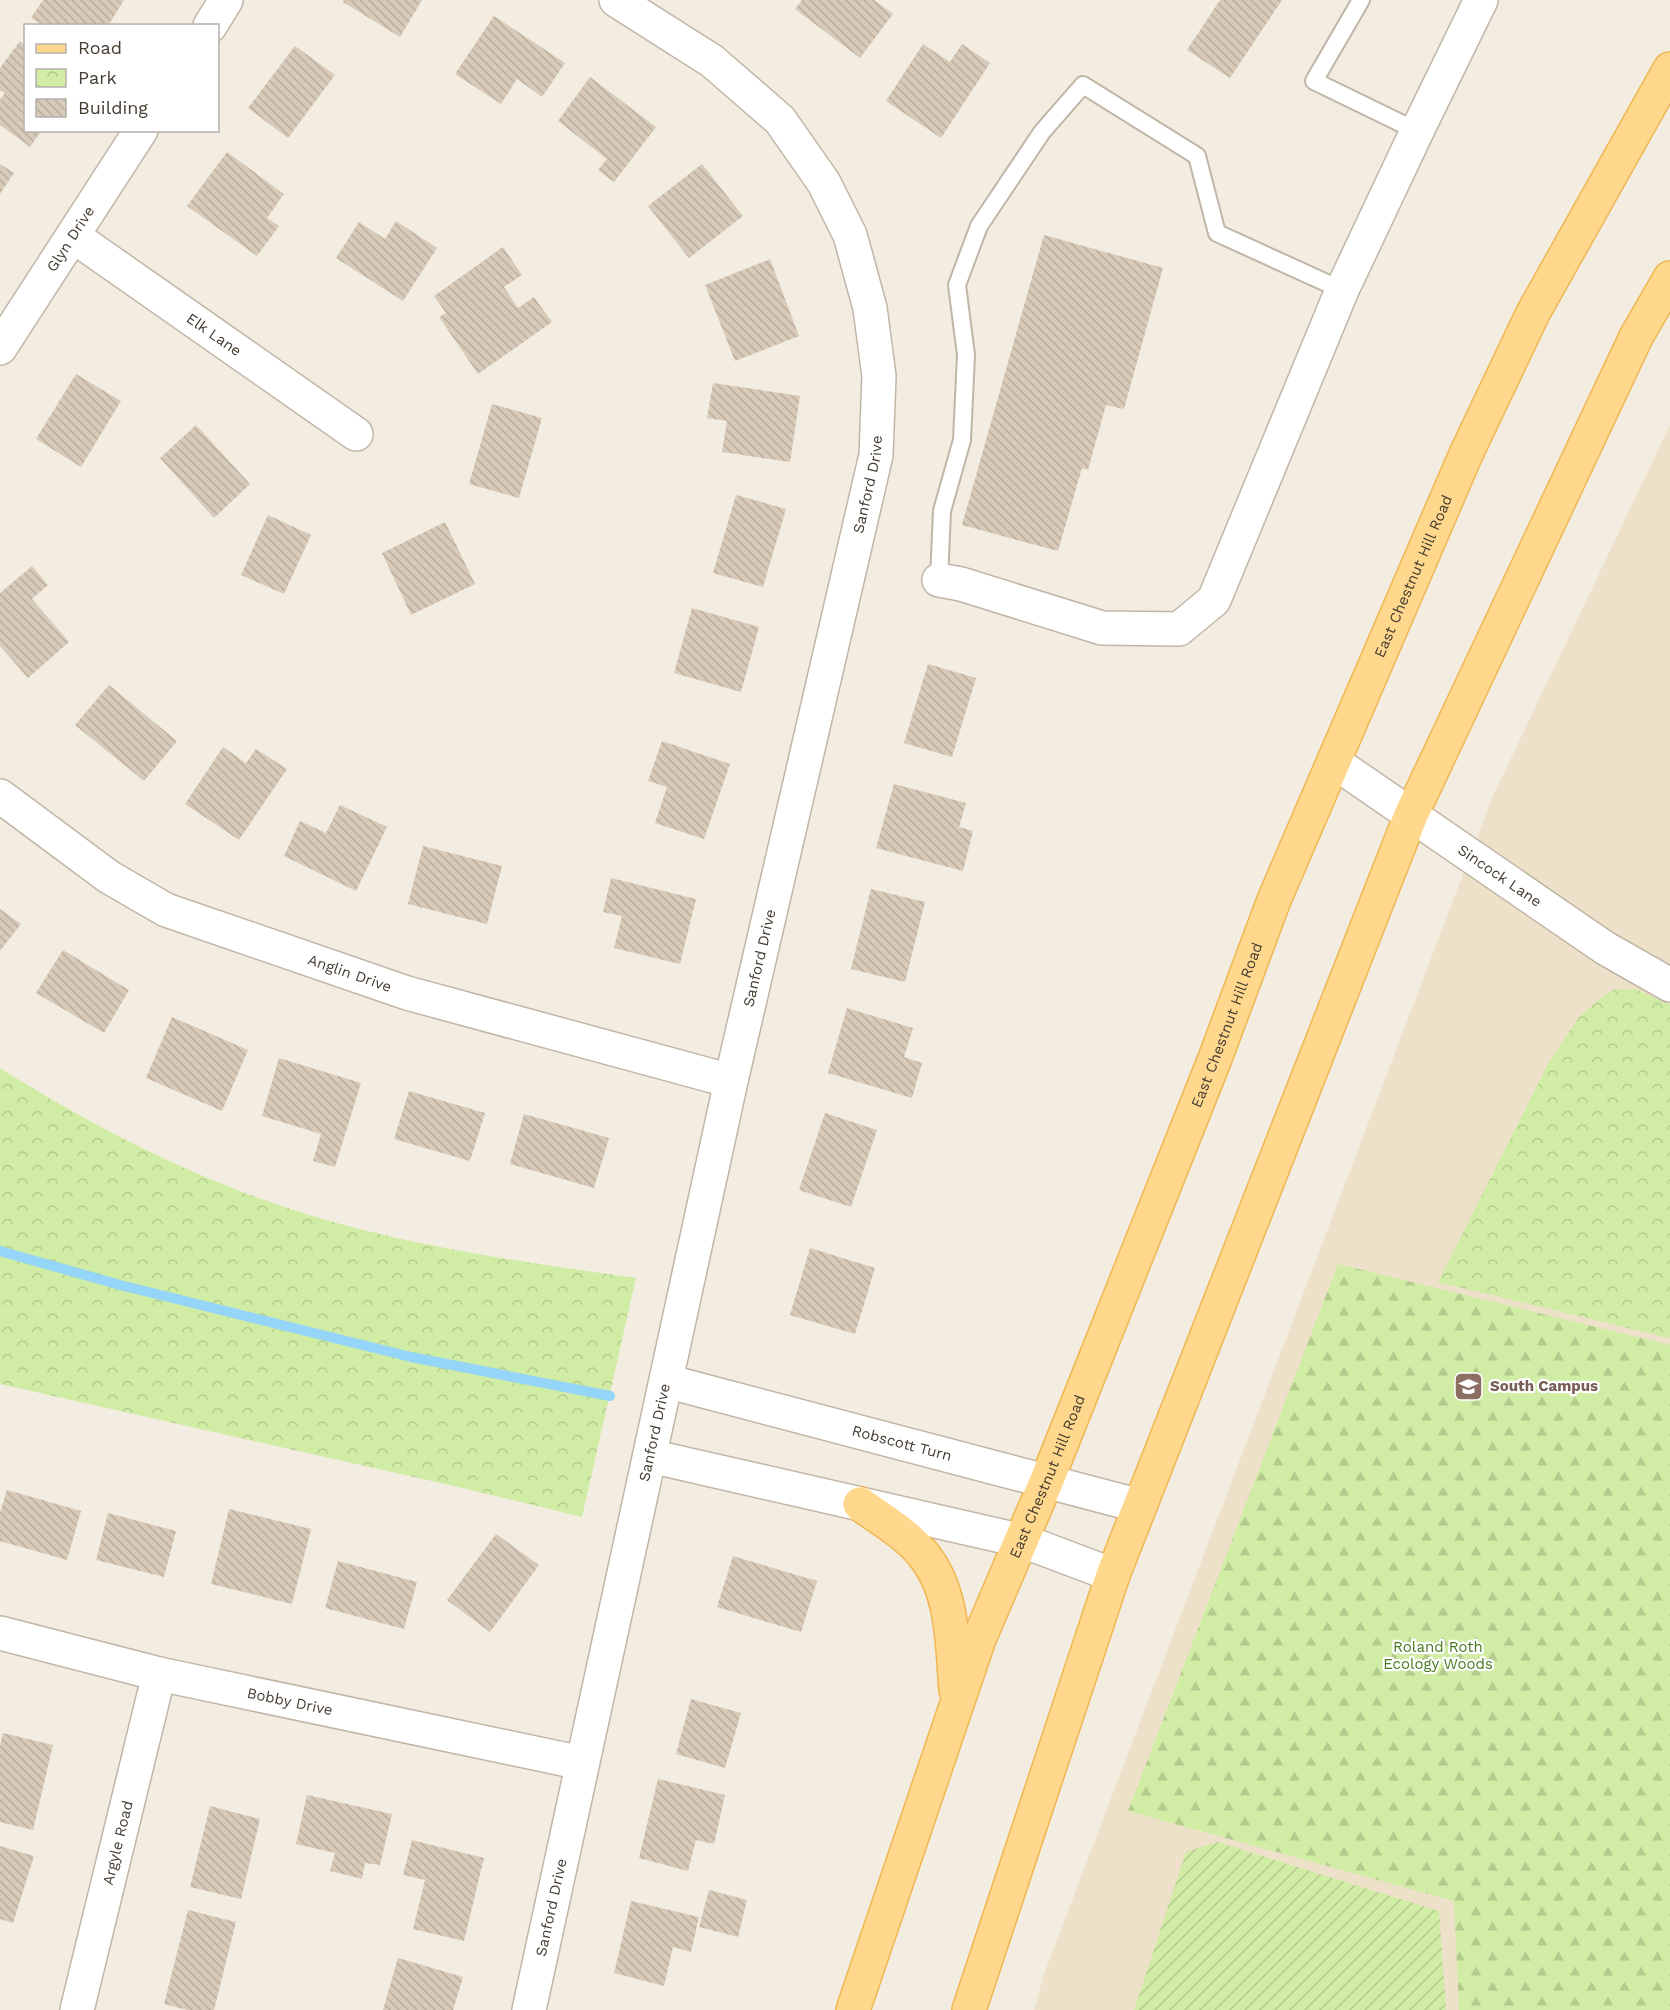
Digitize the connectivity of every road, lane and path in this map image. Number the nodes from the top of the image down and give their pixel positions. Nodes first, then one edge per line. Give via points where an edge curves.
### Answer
1 (226, 0) edge
2 (616, 0) edge
3 (1361, 0) edge
4 (1481, 0) edge
5 (211, 24) edge
6 (1670, 69) edge
7 (1417, 131) junction
8 (140, 132) edge
9 (73, 236) junction
10 (1670, 265) edge
11 (1670, 278) edge
12 (1342, 290) junction
13 (1636, 337) junction
14 (0, 348) edge
15 (356, 434) dead end
16 (939, 580) joint
17 (1334, 762) junction
18 (0, 796) edge
19 (1411, 815) junction
20 (1670, 985) edge
21 (731, 1081) junction
22 (666, 1381) junction
23 (650, 1456) junction
24 (1047, 1480) junction
25 (860, 1504) junction
26 (1140, 1506) junction
27 (1023, 1541) junction
28 (1113, 1575) junction
29 (0, 1633) edge
30 (159, 1674) junction
31 (957, 1702) junction
32 (582, 1763) junction
33 (77, 2010) edge
34 (529, 2010) edge
35 (853, 2010) edge
36 (969, 2010) edge

1 - 5 street
2 - 21 street, Sanford Drive via 712,61 780,120 824,183 850,235 870,308 879,376 876,455
3 - 7 lane via 1314,81
4 - 7 street
6 - 17 main road, East Chestnut Hill Road via 1533,313 1466,454
7 - 12 street
8 - 9 street, Glyn Drive
9 - 14 street, Glyn Drive
9 - 15 street, Elk Lane
10 - 13 main road
11 - 13 main road
12 - 16 street via 1214,600 1179,629 1102,628
12 - 16 lane via 1217,232 1197,156 1083,85 1042,132 978,226 957,285 966,355 962,440 942,511
13 - 19 main road
17 - 19 street, Sincock Lane
17 - 24 main road, East Chestnut Hill Road via 1274,900
18 - 21 street, Anglin Drive via 109,877 166,910 407,993
19 - 20 street, Sincock Lane via 1605,948
19 - 26 main road
21 - 22 street, Sanford Drive
22 - 23 street, Sanford Drive
22 - 24 street, Robscott Turn
23 - 25 street
23 - 32 street, Sanford Drive
24 - 26 street, Robscott Turn
24 - 27 main road, East Chestnut Hill Road
25 - 27 street
25 - 31 main road via 923,1553 942,1584 950,1619
26 - 28 main road
27 - 28 street
27 - 31 main road, East Chestnut Hill Road via 979,1639
28 - 36 main road
29 - 30 street, Bobby Drive
30 - 32 street, Bobby Drive
30 - 33 street, Argyle Road
31 - 35 main road, East Chestnut Hill Road
32 - 34 street, Sanford Drive

